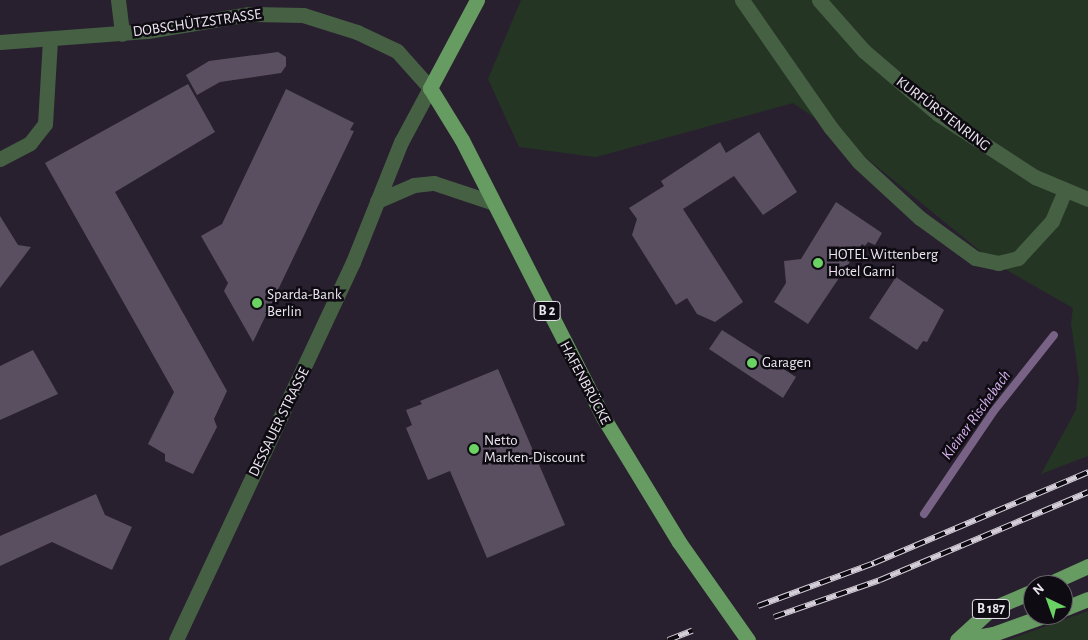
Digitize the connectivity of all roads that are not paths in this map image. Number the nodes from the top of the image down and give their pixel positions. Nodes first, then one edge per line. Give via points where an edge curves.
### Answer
1 (118, 0) edge
2 (477, 0) edge
3 (742, 0) edge
4 (819, 0) edge
5 (122, 34) junction
6 (50, 39) junction
7 (0, 42) edge
8 (430, 88) junction
9 (0, 160) edge
10 (1065, 191) junction
11 (1088, 199) edge
12 (376, 201) junction
13 (494, 203) junction
14 (1088, 566) edge
15 (1068, 575) edge
16 (1023, 594) edge
17 (1088, 599) edge
18 (1073, 605) edge
19 (1023, 623) edge
20 (176, 640) edge
21 (748, 640) edge
22 (958, 640) edge

1 - 5 street
2 - 8 main road, DESSAUER STRASSE
3 - 10 street via 831,128 859,162 920,218 975,258 998,263 1018,258 1052,221
4 - 10 street, KURFÜRSTENRING via 864,51 938,114 1003,158
5 - 6 street, DOBSCHÜTZSTRASSE
5 - 8 street, DOBSCHÜTZSTRASSE via 250,14 303,15 358,32 397,51
6 - 7 street, DOBSCHÜTZSTRASSE
6 - 9 street via 45,124 30,143
8 - 12 street, DESSAUER STRASSE via 401,142
8 - 13 main road, HAFENBRÜCKE / B 2 via 453,124
10 - 11 street, KURFÜRSTENRING
12 - 13 street via 414,185 434,183
12 - 20 street, DESSAUER STRASSE via 300,378
13 - 21 main road, HAFENBRÜCKE / B 2, bridge via 603,417 679,542
14 - 15 main road
16 - 22 main road, B 187 via 990,609
17 - 18 main road
19 - 22 main road, B 187 via 993,634

